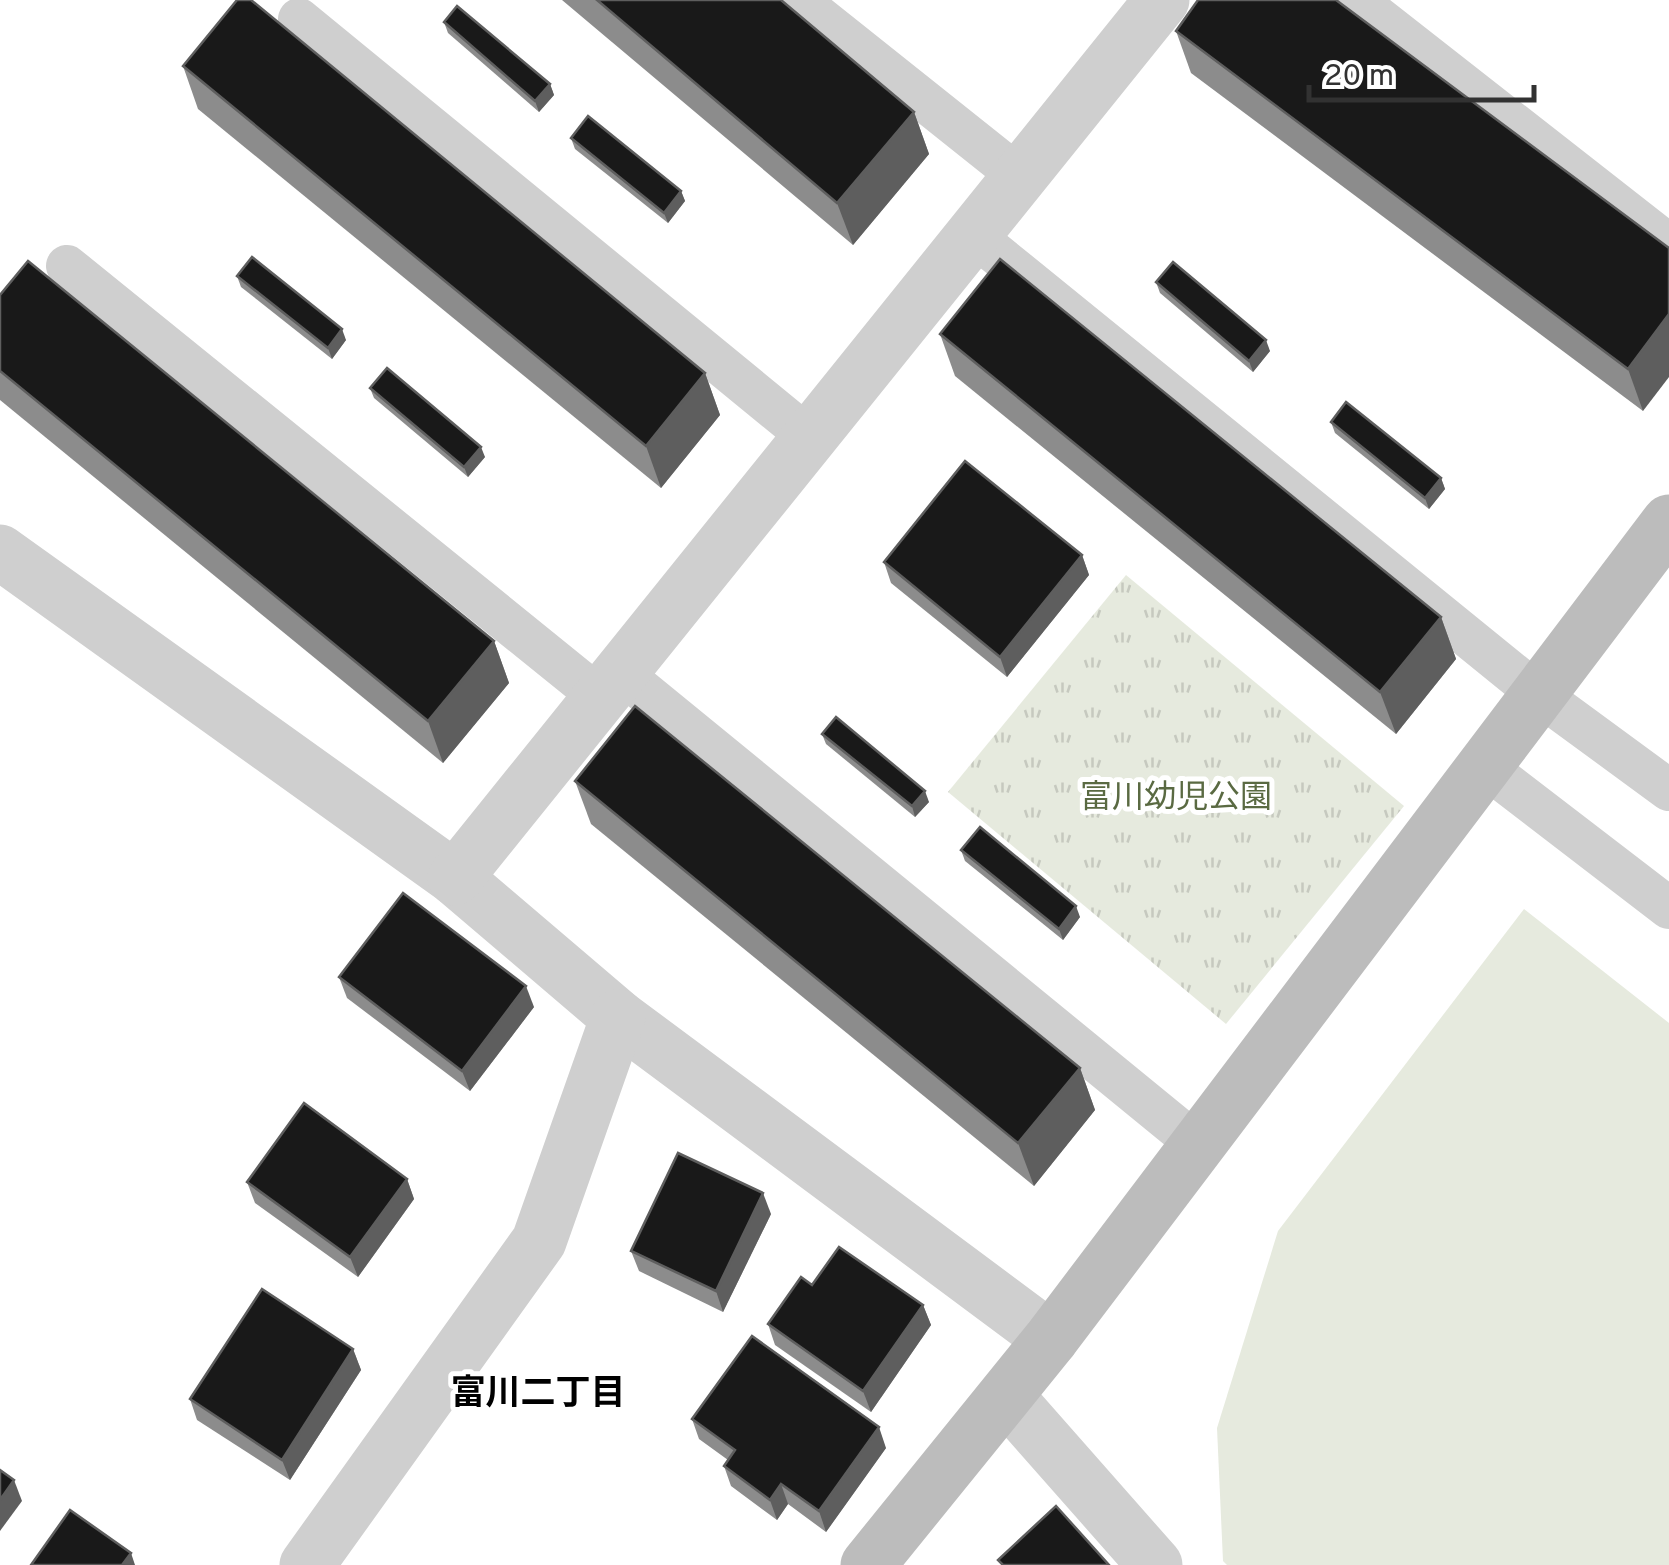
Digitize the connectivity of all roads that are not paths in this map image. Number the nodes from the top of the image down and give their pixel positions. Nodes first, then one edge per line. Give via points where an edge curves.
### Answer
1 (798, 0) edge
2 (1162, 0) edge
3 (1356, 0) edge
4 (299, 19) dead end
5 (1020, 177) junction
6 (973, 235) junction
7 (1669, 245) edge
8 (66, 266) dead end
9 (810, 438) junction
10 (1669, 522) edge
11 (0, 552) edge
12 (611, 685) junction
13 (1538, 694) junction
14 (1484, 766) junction
15 (1669, 790) edge
16 (455, 878) junction
17 (1669, 908) edge
18 (618, 1017) junction
19 (1198, 1145) junction
20 (1051, 1339) junction
21 (1006, 1396) junction
22 (307, 1565) edge
23 (868, 1565) edge
24 (1155, 1565) edge

1 - 5 lane
2 - 5 street
3 - 7 lane
4 - 9 lane
5 - 6 street
6 - 9 street
6 - 13 lane
8 - 12 lane
9 - 12 street
10 - 13 street
11 - 16 street
12 - 16 street
12 - 19 lane
13 - 14 street
13 - 15 lane
14 - 17 lane
14 - 19 street
16 - 18 street
18 - 20 street
18 - 22 street via 539,1241
19 - 20 street
20 - 21 street
21 - 23 street
21 - 24 street

